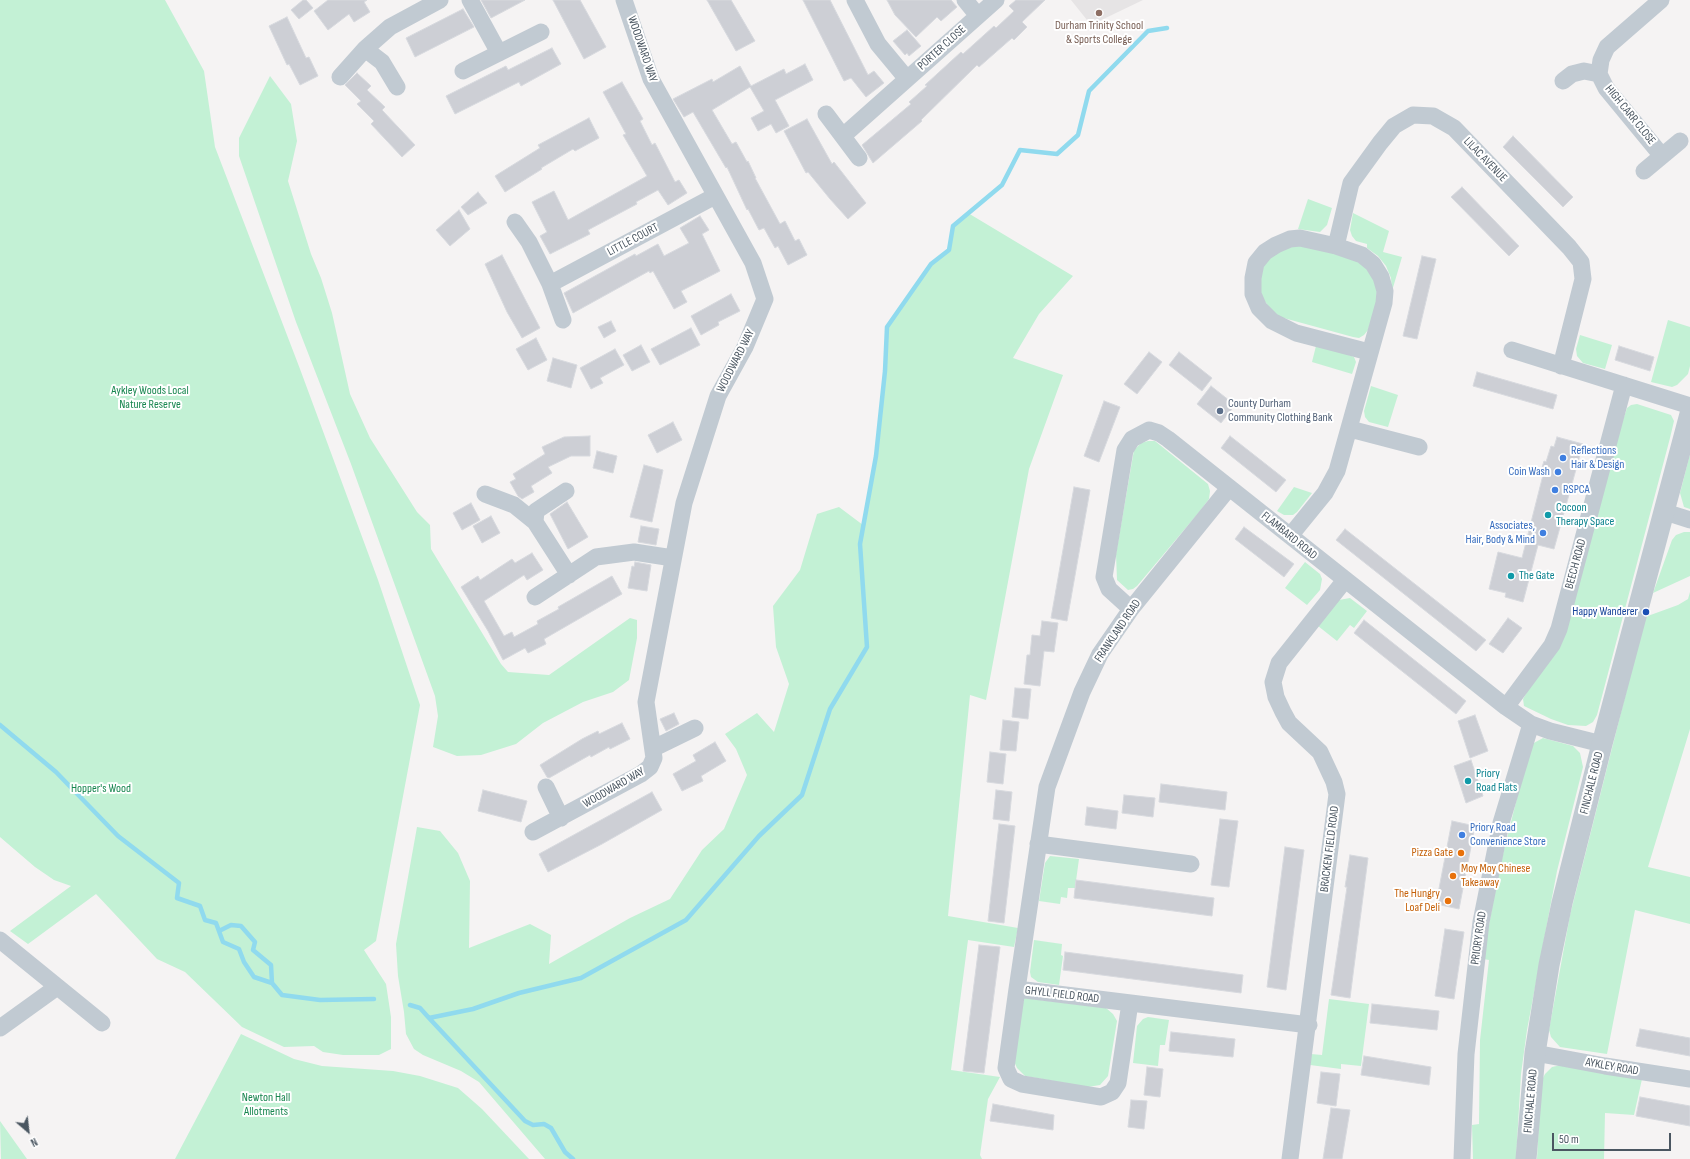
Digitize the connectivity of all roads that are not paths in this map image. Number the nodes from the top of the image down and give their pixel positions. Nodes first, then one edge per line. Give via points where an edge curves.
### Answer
1 (440, 0) edge
2 (470, 0) edge
3 (855, 0) edge
4 (965, 0) edge
5 (996, 0) edge
6 (1661, 0) edge
7 (628, 1) edge
8 (978, 16) junction
9 (541, 32) dead end
10 (365, 49) junction
11 (499, 53) junction
12 (463, 71) dead end
13 (1599, 74) junction
14 (340, 77) dead end
15 (907, 79) junction
16 (1563, 81) dead end
17 (397, 87) dead end
18 (826, 114) dead end
19 (843, 136) junction
20 (1680, 141) dead end
21 (1662, 156) junction
22 (859, 158) dead end
23 (1644, 171) dead end
24 (715, 196) junction
25 (515, 222) dead end
26 (1336, 246) junction
27 (550, 284) junction
28 (563, 320) dead end
29 (1512, 350) dead end
30 (1369, 352) junction
31 (1561, 366) junction
32 (1624, 385) junction
33 (1690, 406) edge
34 (1690, 414) edge
35 (1350, 429) junction
36 (1419, 447) dead end
37 (1229, 488) junction
38 (566, 491) dead end
39 (485, 494) dead end
40 (1665, 512) junction
41 (1690, 520) edge
42 (535, 522) junction
43 (1290, 536) junction
44 (673, 558) junction
45 (569, 575) junction
46 (1345, 580) junction
47 (536, 597) dead end
48 (1132, 609) junction
49 (1506, 707) junction
50 (1531, 724) junction
51 (695, 728) dead end
52 (1602, 744) junction
53 (654, 748) junction
54 (546, 787) dead end
55 (561, 818) junction
56 (533, 832) dead end
57 (1038, 844) junction
58 (1191, 864) dead end
59 (0, 940) edge
60 (57, 987) junction
61 (1017, 989) junction
62 (1130, 1003) junction
63 (102, 1023) dead end
64 (1309, 1025) junction
65 (0, 1028) edge
66 (1535, 1053) junction
67 (1690, 1079) edge
68 (1290, 1159) edge
69 (1462, 1159) edge
70 (1526, 1159) edge

1 - 10 street via 390,27
2 - 11 street
3 - 15 street, PORTER CLOSE via 878,44
4 - 8 street
5 - 8 street, PORTER CLOSE
6 - 13 street, HIGH CARR CLOSE via 1607,47 1601,60
7 - 24 street, WOODWARD WAY via 651,79
8 - 15 street, PORTER CLOSE
9 - 11 street
10 - 14 street
10 - 17 street via 382,62
11 - 12 street
13 - 16 street, HIGH CARR CLOSE via 1584,71 1572,74
13 - 21 street, HIGH CARR CLOSE via 1606,88
15 - 19 street, PORTER CLOSE
18 - 19 street
19 - 22 street
20 - 21 street, HIGH CARR CLOSE
21 - 23 street, HIGH CARR CLOSE
24 - 27 street, LITTLE COURT
24 - 44 street, WOODWARD WAY via 753,263 765,299 745,347 718,396 684,503
25 - 27 street via 529,242
26 - 30 street via 1362,255 1373,264 1381,277 1385,291 1384,303
26 - 30 street via 1300,238 1276,244 1256,263 1253,294 1259,308 1272,321 1296,333
26 - 31 street, LILAC AVENUE via 1351,183 1380,143 1394,126 1413,115 1433,116 1454,128 1581,262 1583,279
27 - 28 street
29 - 31 street
30 - 35 street
31 - 32 street
32 - 33 street
32 - 49 street, BEECH ROAD via 1559,629 1552,645
34 - 40 street, FINCHALE ROAD
35 - 36 street
35 - 43 street via 1337,471 1325,493
37 - 43 street, FLAMBARD ROAD
37 - 48 street, FRANKLAND ROAD
37 - 48 street, FLAMBARD ROAD via 1159,433 1149,430 1132,439 1125,450 1104,577 1109,589
38 - 42 street via 536,511
39 - 42 street via 514,505
40 - 41 street
40 - 52 street, FINCHALE ROAD
42 - 45 street
43 - 46 street, FLAMBARD ROAD
44 - 45 street via 634,552 596,557
44 - 53 street, WOODWARD WAY via 646,702
45 - 47 street
46 - 49 street, FLAMBARD ROAD
46 - 64 street, BRACKEN FIELD ROAD via 1279,664 1273,682 1283,712 1289,722 1320,752 1337,794
48 - 57 street, FRANKLAND ROAD via 1100,654 1082,692 1047,787
49 - 50 street, FLAMBARD ROAD
50 - 52 street, FLAMBARD ROAD
50 - 69 street, PRIORY ROAD via 1501,823 1481,922 1466,1050
51 - 53 street
52 - 66 street, FINCHALE ROAD via 1562,903
53 - 55 street, WOODWARD WAY via 654,758 650,767 642,774
54 - 55 street
55 - 56 street, WOODWARD WAY
57 - 58 street
57 - 61 street, FRANKLAND ROAD
59 - 60 street
60 - 63 street
60 - 65 street
61 - 62 street, GHYLL FIELD ROAD
61 - 62 street, GHYLL FIELD ROAD via 1006,1068 1011,1079 1022,1084 1101,1097 1112,1092 1118,1083
62 - 64 street, GHYLL FIELD ROAD
64 - 68 street, BRACKEN FIELD ROAD
66 - 67 street, AYKLEY ROAD
66 - 70 street, FINCHALE ROAD

